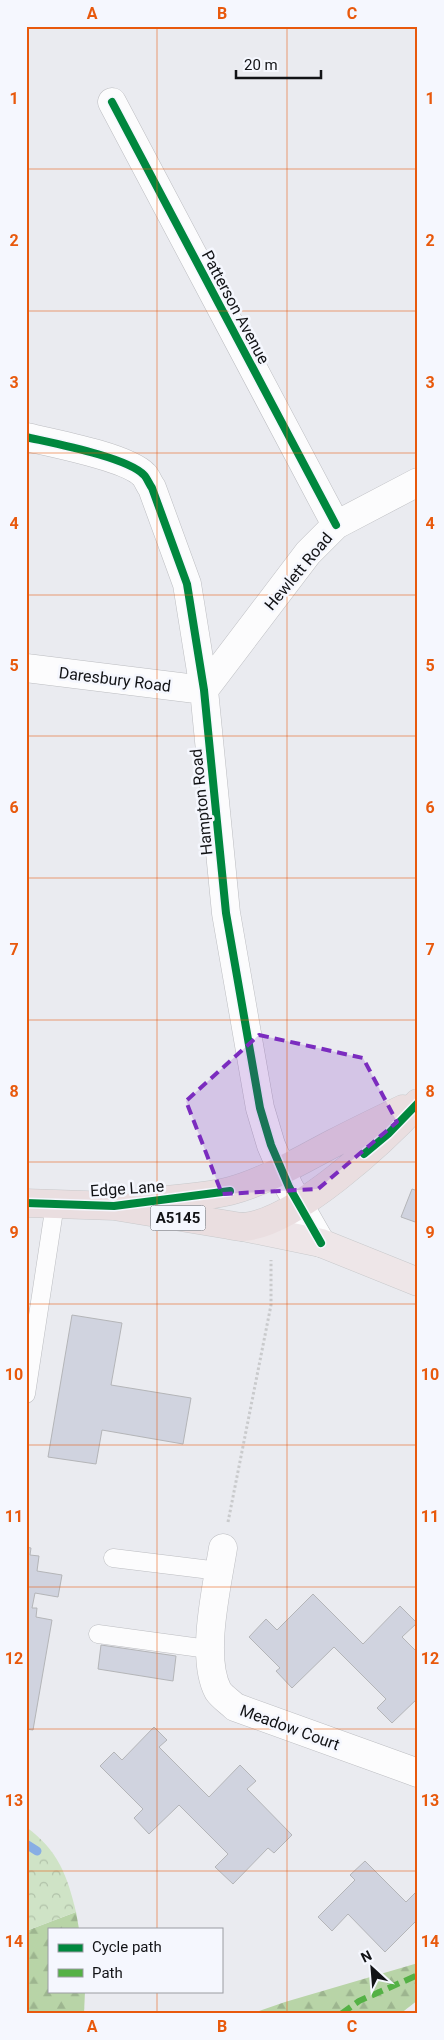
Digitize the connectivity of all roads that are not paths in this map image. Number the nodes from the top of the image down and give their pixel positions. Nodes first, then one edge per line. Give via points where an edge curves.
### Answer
1 (112, 102) dead end
2 (26, 437) edge
3 (418, 482) edge
4 (336, 524) junction
5 (26, 668) edge
6 (204, 690) junction
7 (418, 1103) edge
8 (281, 1170) junction
9 (26, 1203) edge
10 (55, 1204) junction
11 (298, 1204) junction
12 (114, 1206) junction
13 (243, 1227) junction
14 (321, 1243) junction
15 (418, 1282) edge
16 (26, 1394) edge
17 (113, 1558) dead end
18 (221, 1560) joint
19 (98, 1634) dead end
20 (208, 1649) junction
21 (418, 1773) edge

1 - 4 street, Patterson Avenue
2 - 6 street, Hampton Road via 92,452 143,474 152,488 187,584
3 - 4 street, Hewlett Road
4 - 6 street, Hewlett Road via 308,553
5 - 6 street, Daresbury Road
6 - 8 street, Hampton Road via 228,922 260,1108
7 - 8 highway, Edge Lane / A5145
7 - 11 highway, Edge Lane / A5145 via 388,1134
8 - 11 street, Hampton Road
8 - 12 highway, Edge Lane / A5145 via 230,1191
9 - 10 highway, Edge Lane / A5145
10 - 12 highway, Edge Lane / A5145
10 - 16 lane
11 - 13 highway, Edge Lane / A5145 via 279,1216
11 - 14 street, Hampton Road
12 - 13 highway, Edge Lane / A5145
13 - 14 main road, Edge Lane / A5145
14 - 15 main road, Edge Lane / A5145
17 - 18 lane
18 - 20 street, Meadow Court
19 - 20 lane
20 - 21 street, Meadow Court via 210,1670 219,1692 235,1707

